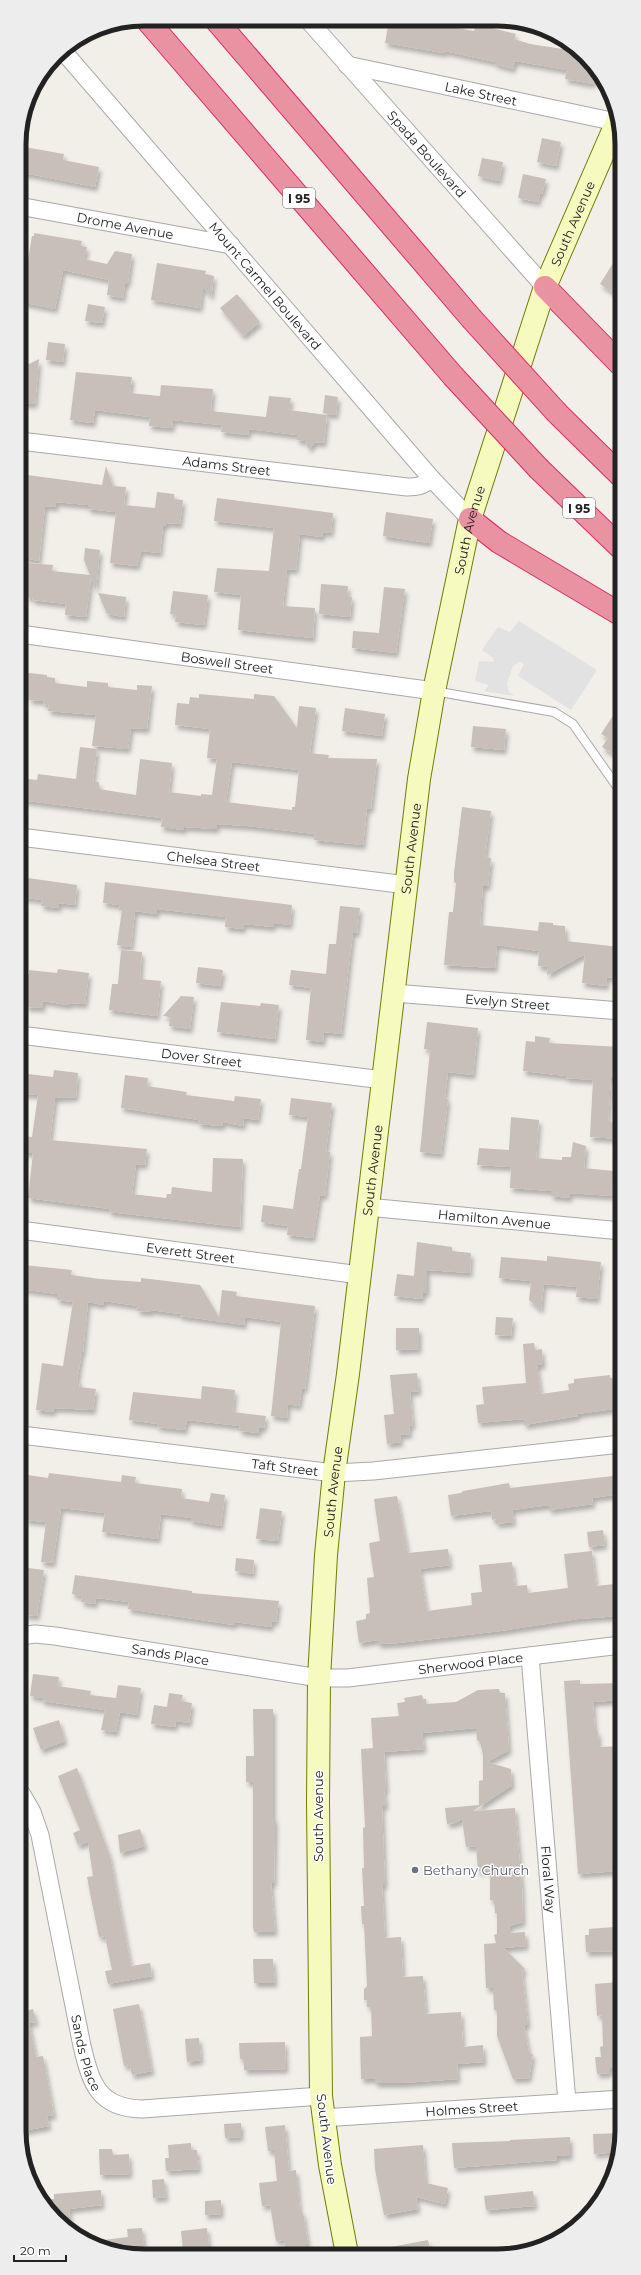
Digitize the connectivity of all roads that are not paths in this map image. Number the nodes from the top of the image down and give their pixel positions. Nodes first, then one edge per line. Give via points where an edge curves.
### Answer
1 (152, 26) edge
2 (220, 26) edge
3 (313, 26) edge
4 (67, 55) edge
5 (347, 65) junction
6 (612, 119) edge
7 (614, 129) edge
8 (26, 207) edge
9 (231, 245) junction
10 (545, 287) junction
11 (615, 359) edge
12 (26, 442) edge
13 (615, 470) edge
14 (431, 478) junction
15 (470, 519) junction
16 (615, 542) edge
17 (615, 611) edge
18 (26, 635) edge
19 (434, 691) junction
20 (615, 783) edge
21 (26, 838) edge
22 (407, 885) junction
23 (394, 993) junction
24 (615, 1011) edge
25 (26, 1036) edge
26 (383, 1080) junction
27 (368, 1207) junction
28 (26, 1231) edge
29 (615, 1231) edge
30 (360, 1275) junction
31 (26, 1436) edge
32 (615, 1445) edge
33 (334, 1473) junction
34 (26, 1635) edge
35 (615, 1646) edge
36 (530, 1656) junction
37 (319, 1678) junction
38 (26, 1802) edge
39 (321, 2096) junction
40 (615, 2099) edge
41 (567, 2102) junction
42 (322, 2118) junction
43 (346, 2249) edge

1 - 16 highway, I 95, bridge via 453,376 539,469
2 - 13 highway, bridge via 471,318 557,413
3 - 5 street, Spada Boulevard
4 - 9 street, Mount Carmel Boulevard
5 - 6 street, Lake Street
5 - 10 street, Spada Boulevard
7 - 10 main road, South Avenue
8 - 9 street, Drome Avenue
9 - 14 street, Mount Carmel Boulevard
10 - 11 highway
10 - 15 main road, South Avenue
12 - 14 street, Adams Street via 407,487 418,487
14 - 15 street, Mount Carmel Boulevard
15 - 17 highway via 499,542
15 - 19 main road, South Avenue
18 - 19 street, Boswell Street
19 - 20 lane via 554,712 564,717 572,724
19 - 22 main road, South Avenue via 419,780
21 - 22 street, Chelsea Street
22 - 23 main road, South Avenue
23 - 24 street, Evelyn Street
23 - 26 main road, South Avenue
25 - 26 street, Dover Street
26 - 27 main road, South Avenue
27 - 29 street, Hamilton Avenue
27 - 30 main road, South Avenue
28 - 30 street, Everett Street
30 - 33 main road, South Avenue
31 - 33 street, Taft Street
32 - 33 street, Taft Street
33 - 37 main road, South Avenue
34 - 37 street, Sands Place via 55,1636
35 - 36 street, Sherwood Place
36 - 37 street, Sherwood Place via 348,1678
36 - 41 street, Floral Way
37 - 39 main road, South Avenue
38 - 39 street, Sands Place via 40,1835 82,2046 91,2080 99,2093 122,2107 142,2109
39 - 42 main road, South Avenue
40 - 41 street, Holmes Street
41 - 42 street, Holmes Street
42 - 43 main road, South Avenue

